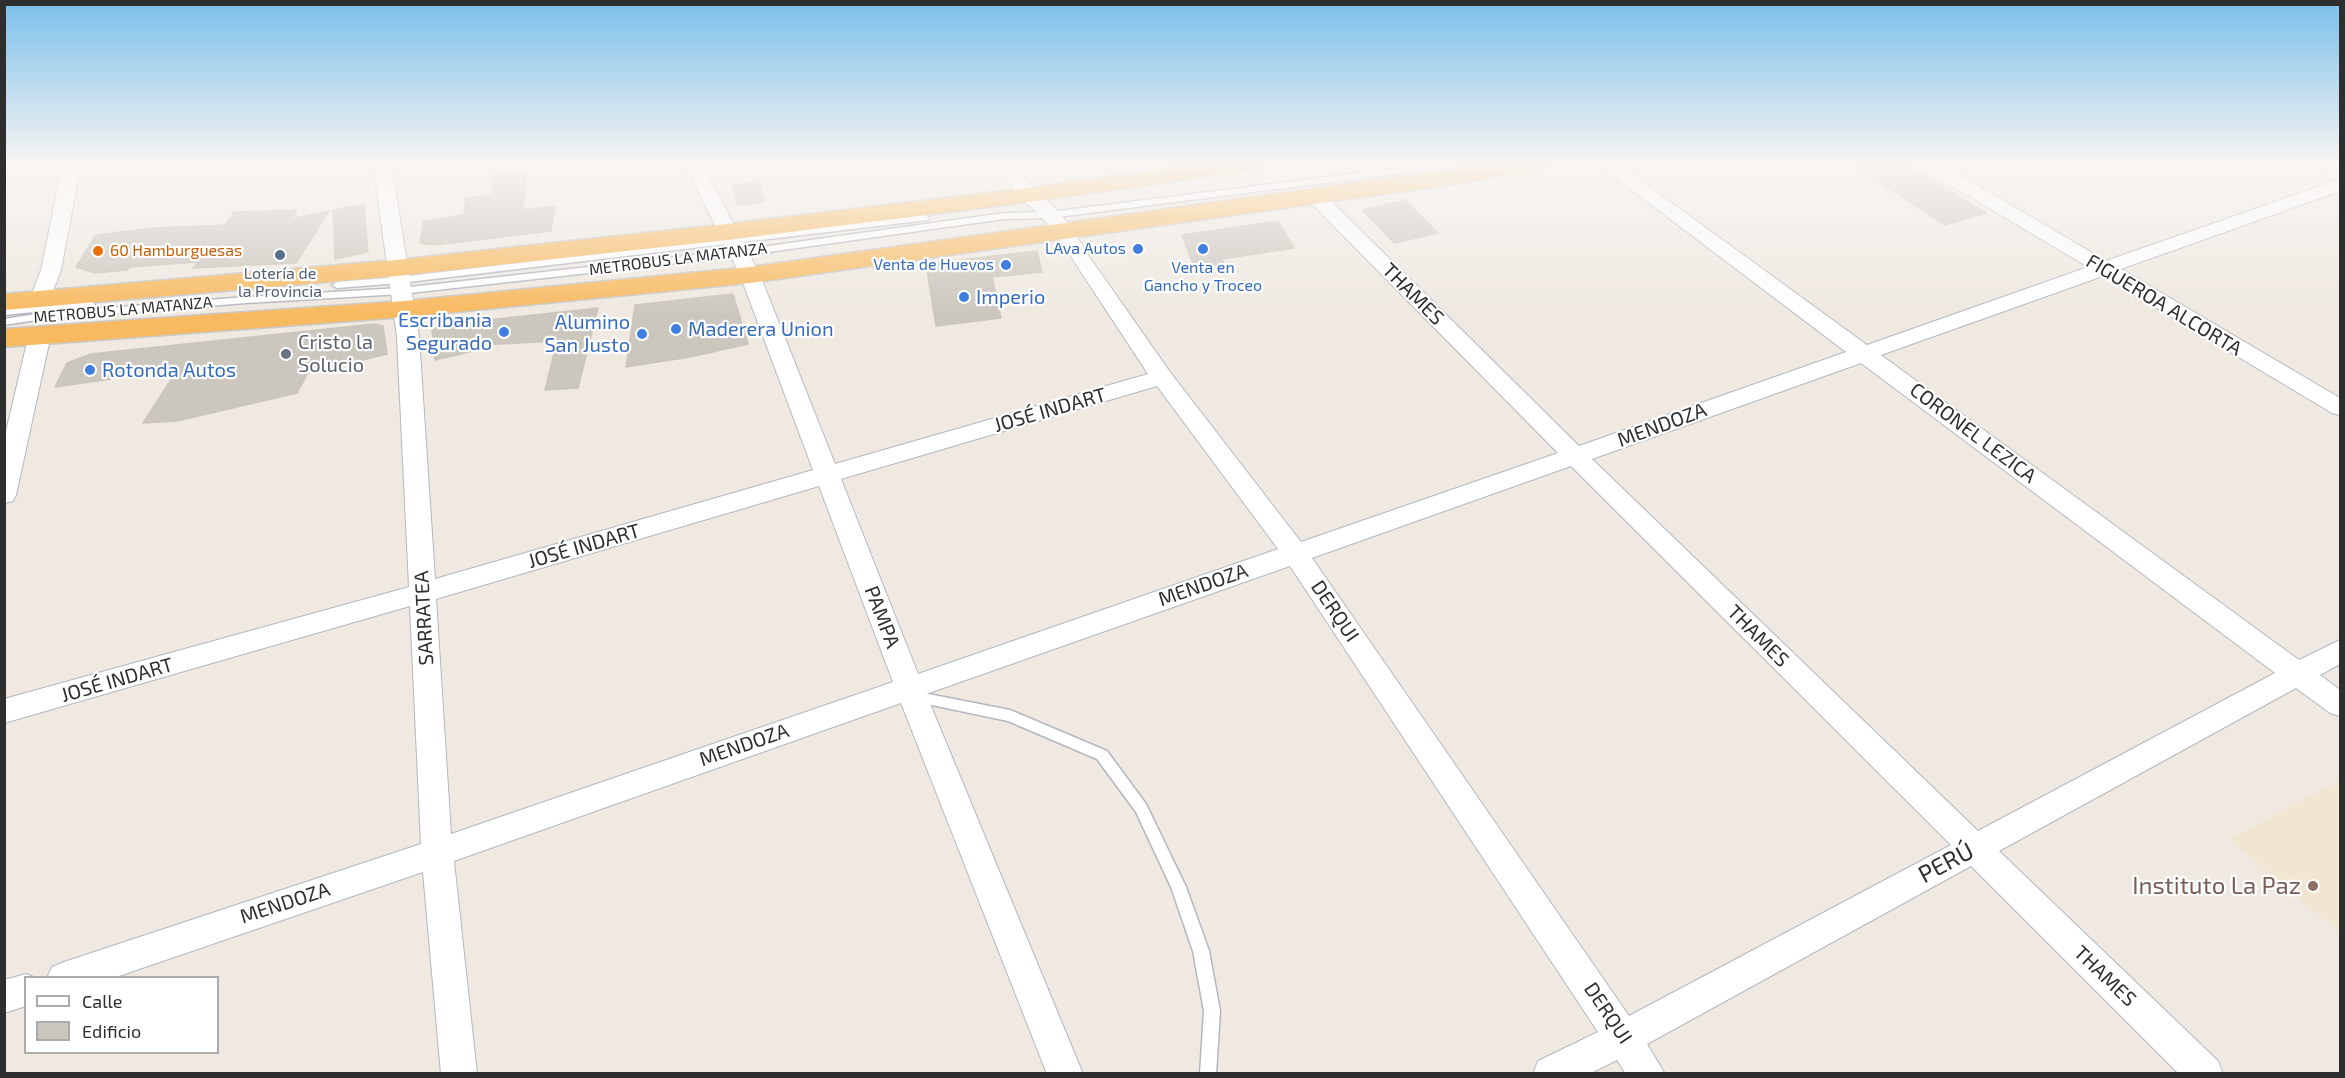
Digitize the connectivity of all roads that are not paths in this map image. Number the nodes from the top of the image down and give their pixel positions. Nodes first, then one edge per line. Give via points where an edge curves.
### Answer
1 (62, 213) edge
2 (389, 213) edge
3 (719, 213) edge
4 (1044, 213) edge
5 (1044, 213) edge
6 (1047, 213) edge
7 (1332, 213) edge
8 (1674, 213) edge
9 (2011, 213) edge
10 (2260, 213) edge
11 (738, 250) junction
12 (2103, 269) junction
13 (400, 287) junction
14 (40, 298) junction
15 (4, 302) edge
16 (4, 312) edge
17 (4, 322) edge
18 (40, 334) junction
19 (4, 338) edge
20 (1864, 352) junction
21 (1162, 377) junction
22 (2340, 408) edge
23 (1575, 456) junction
24 (7, 469) edge
25 (827, 475) junction
26 (4, 495) edge
27 (1295, 553) junction
28 (422, 593) junction
29 (2340, 651) edge
30 (2298, 673) junction
31 (911, 692) junction
32 (2340, 705) edge
33 (4, 711) edge
34 (1974, 848) junction
35 (437, 853) junction
36 (70, 976) edge
37 (24, 991) edge
38 (4, 997) edge
39 (1625, 1037) junction
40 (459, 1074) edge
41 (1065, 1074) edge
42 (1208, 1074) edge
43 (1551, 1074) edge
44 (1647, 1074) edge
45 (2205, 1074) edge

1 - 14 street via 51,270
2 - 13 street, SARRATEA
3 - 11 street, PAMPA
4 - 11 highway
5 - 11 highway
6 - 21 street, DERQUI
7 - 23 street, THAMES
8 - 20 street, CORONEL LEZICA
9 - 12 street, FIGUEROA ALCORTA
10 - 12 street, MENDOZA
11 - 13 highway
11 - 13 highway
11 - 25 street, PAMPA
12 - 20 street, MENDOZA
12 - 22 street, FIGUEROA ALCORTA
13 - 14 highway
13 - 16 lane, METROBUS LA MATANZA
13 - 17 lane, METROBUS LA MATANZA
13 - 18 highway
13 - 28 street, SARRATEA via 408,337
14 - 15 highway
18 - 19 highway
18 - 24 street
20 - 23 street, MENDOZA
20 - 30 street, CORONEL LEZICA
21 - 25 street, JOSÉ INDART
21 - 27 street, DERQUI
23 - 27 street, MENDOZA
23 - 34 street, THAMES
24 - 26 street
25 - 28 street, JOSÉ INDART
25 - 31 street, PAMPA
27 - 31 street, MENDOZA
27 - 39 street, DERQUI
28 - 33 street, JOSÉ INDART
28 - 35 street, SARRATEA
29 - 30 street, PERÚ
30 - 32 street, CORONEL LEZICA
30 - 34 street, PERÚ
31 - 35 street, MENDOZA
31 - 41 street, PAMPA
31 - 42 lane via 1010,716 1102,755 1141,808 1178,887 1201,951 1212,1011
34 - 39 street, PERÚ
34 - 45 street, THAMES
35 - 36 street, MENDOZA
35 - 40 street, SARRATEA
37 - 38 street
39 - 43 street, PERÚ
39 - 44 street, DERQUI

